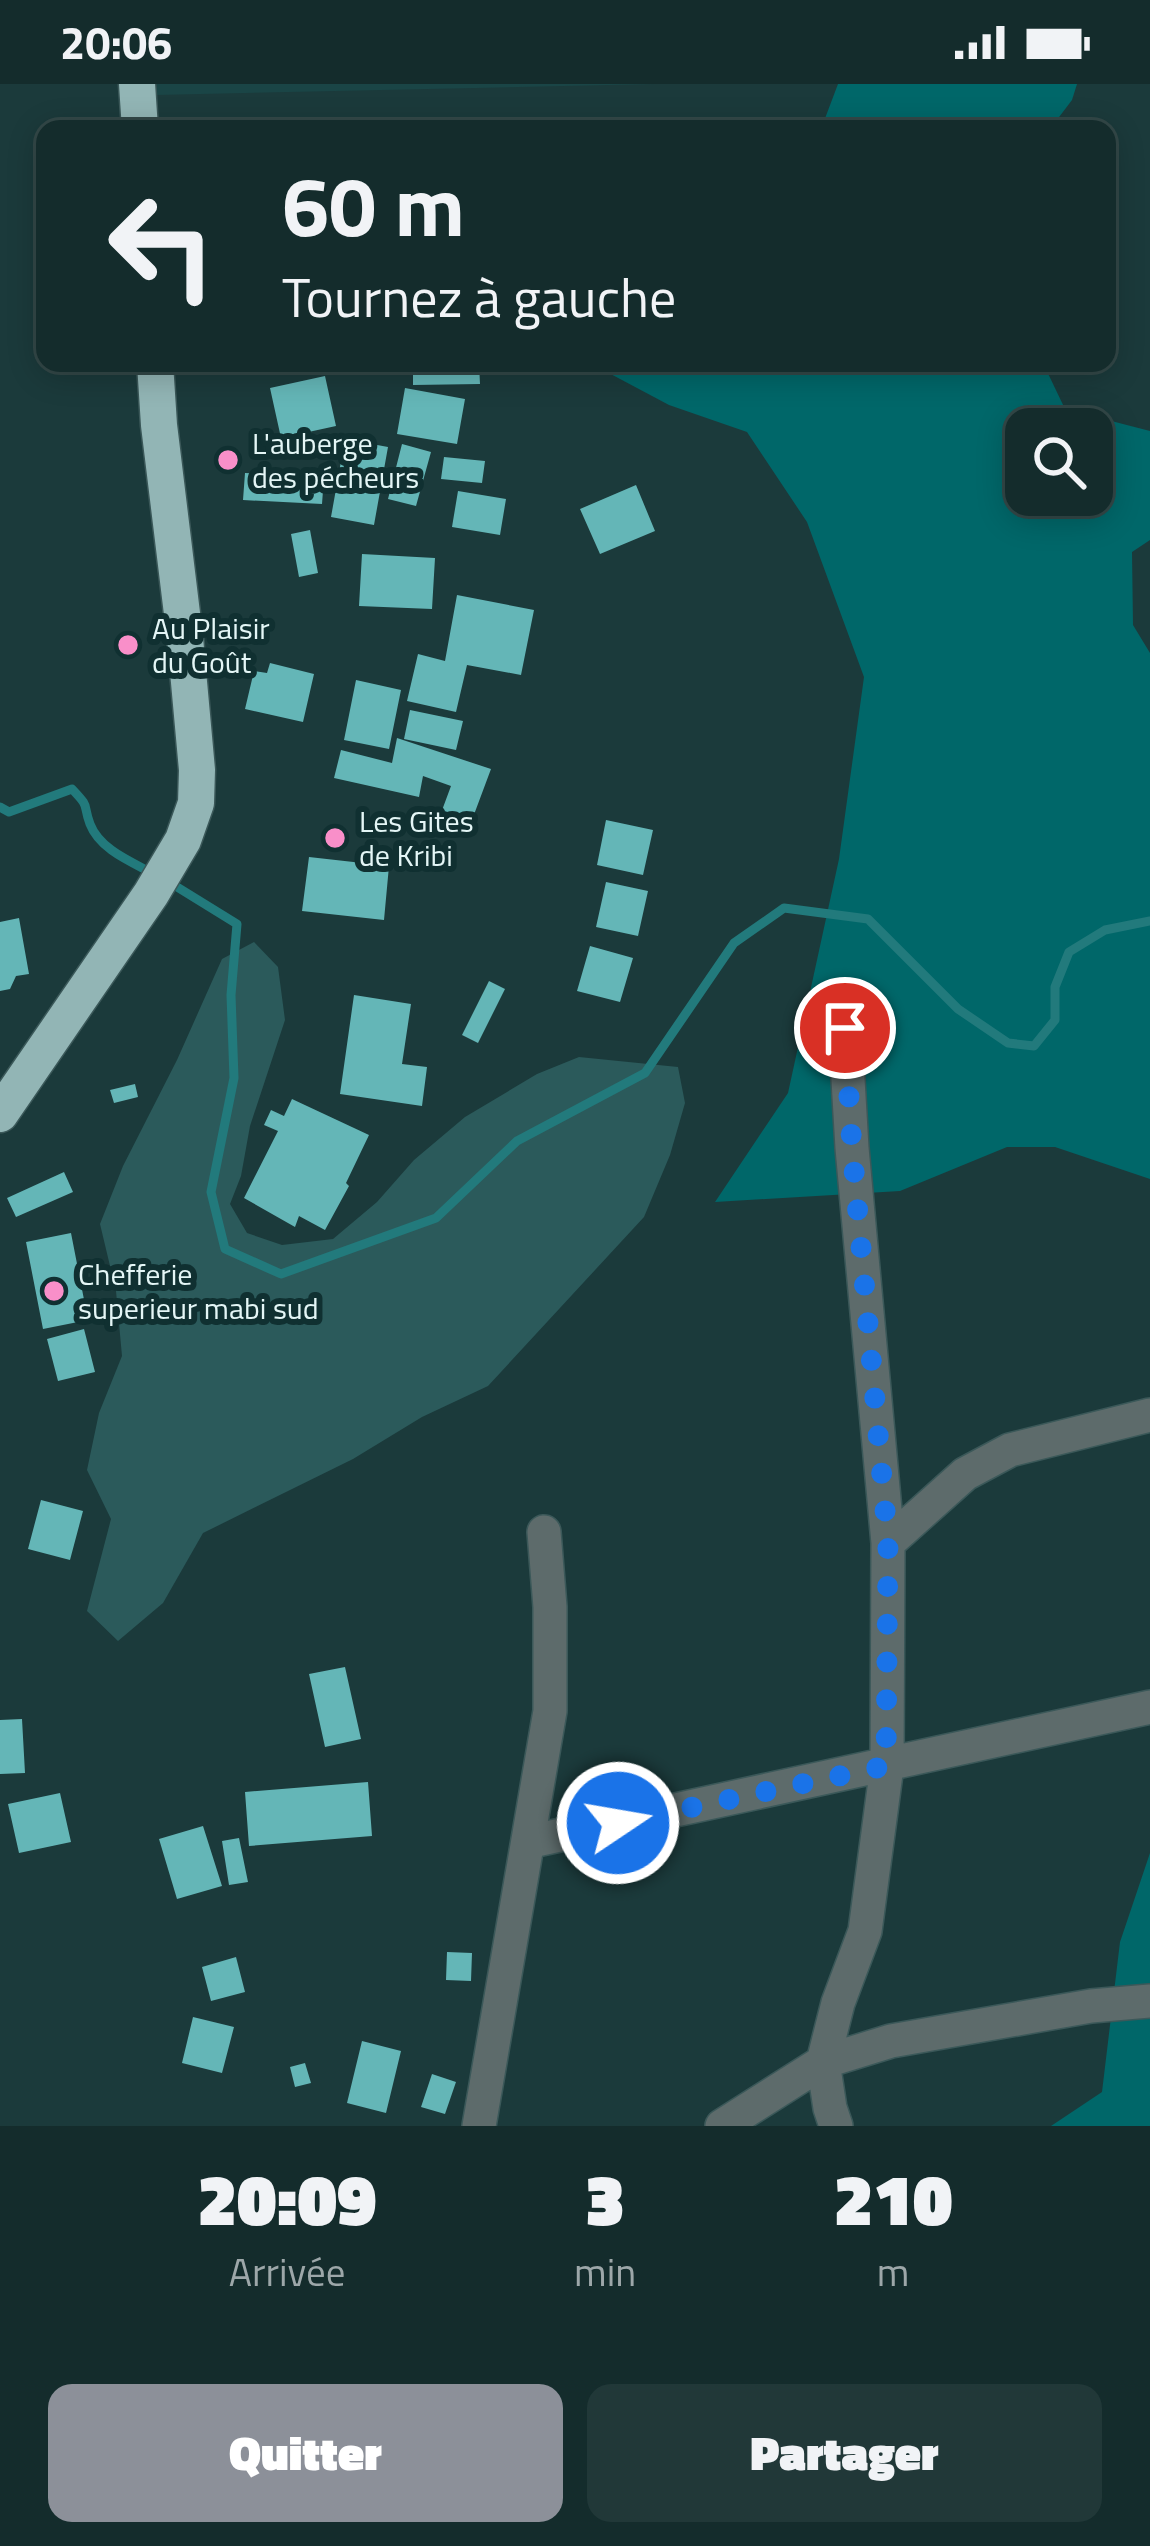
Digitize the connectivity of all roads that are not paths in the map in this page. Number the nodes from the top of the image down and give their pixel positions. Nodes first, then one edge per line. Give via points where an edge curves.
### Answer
1 (137, 84) edge
2 (139, 120) edge
3 (156, 372) edge
4 (845, 1028) dead end
5 (0, 1114) edge
6 (1150, 1415) edge
7 (544, 1532) dead end
8 (888, 1543) junction
9 (1150, 1707) edge
10 (886, 1766) junction
11 (529, 1842) junction
12 (1150, 2001) edge
13 (824, 2062) junction
14 (479, 2126) edge
15 (722, 2126) edge
16 (836, 2126) edge

1 - 2 highway
3 - 5 highway via 196,803 152,894
4 - 8 street
6 - 8 street via 1010,1450 965,1474
7 - 11 street via 550,1711
8 - 10 street
9 - 10 street
10 - 11 street
10 - 13 street via 865,1930
11 - 14 street
12 - 13 street via 891,2041
13 - 15 street
13 - 16 street

